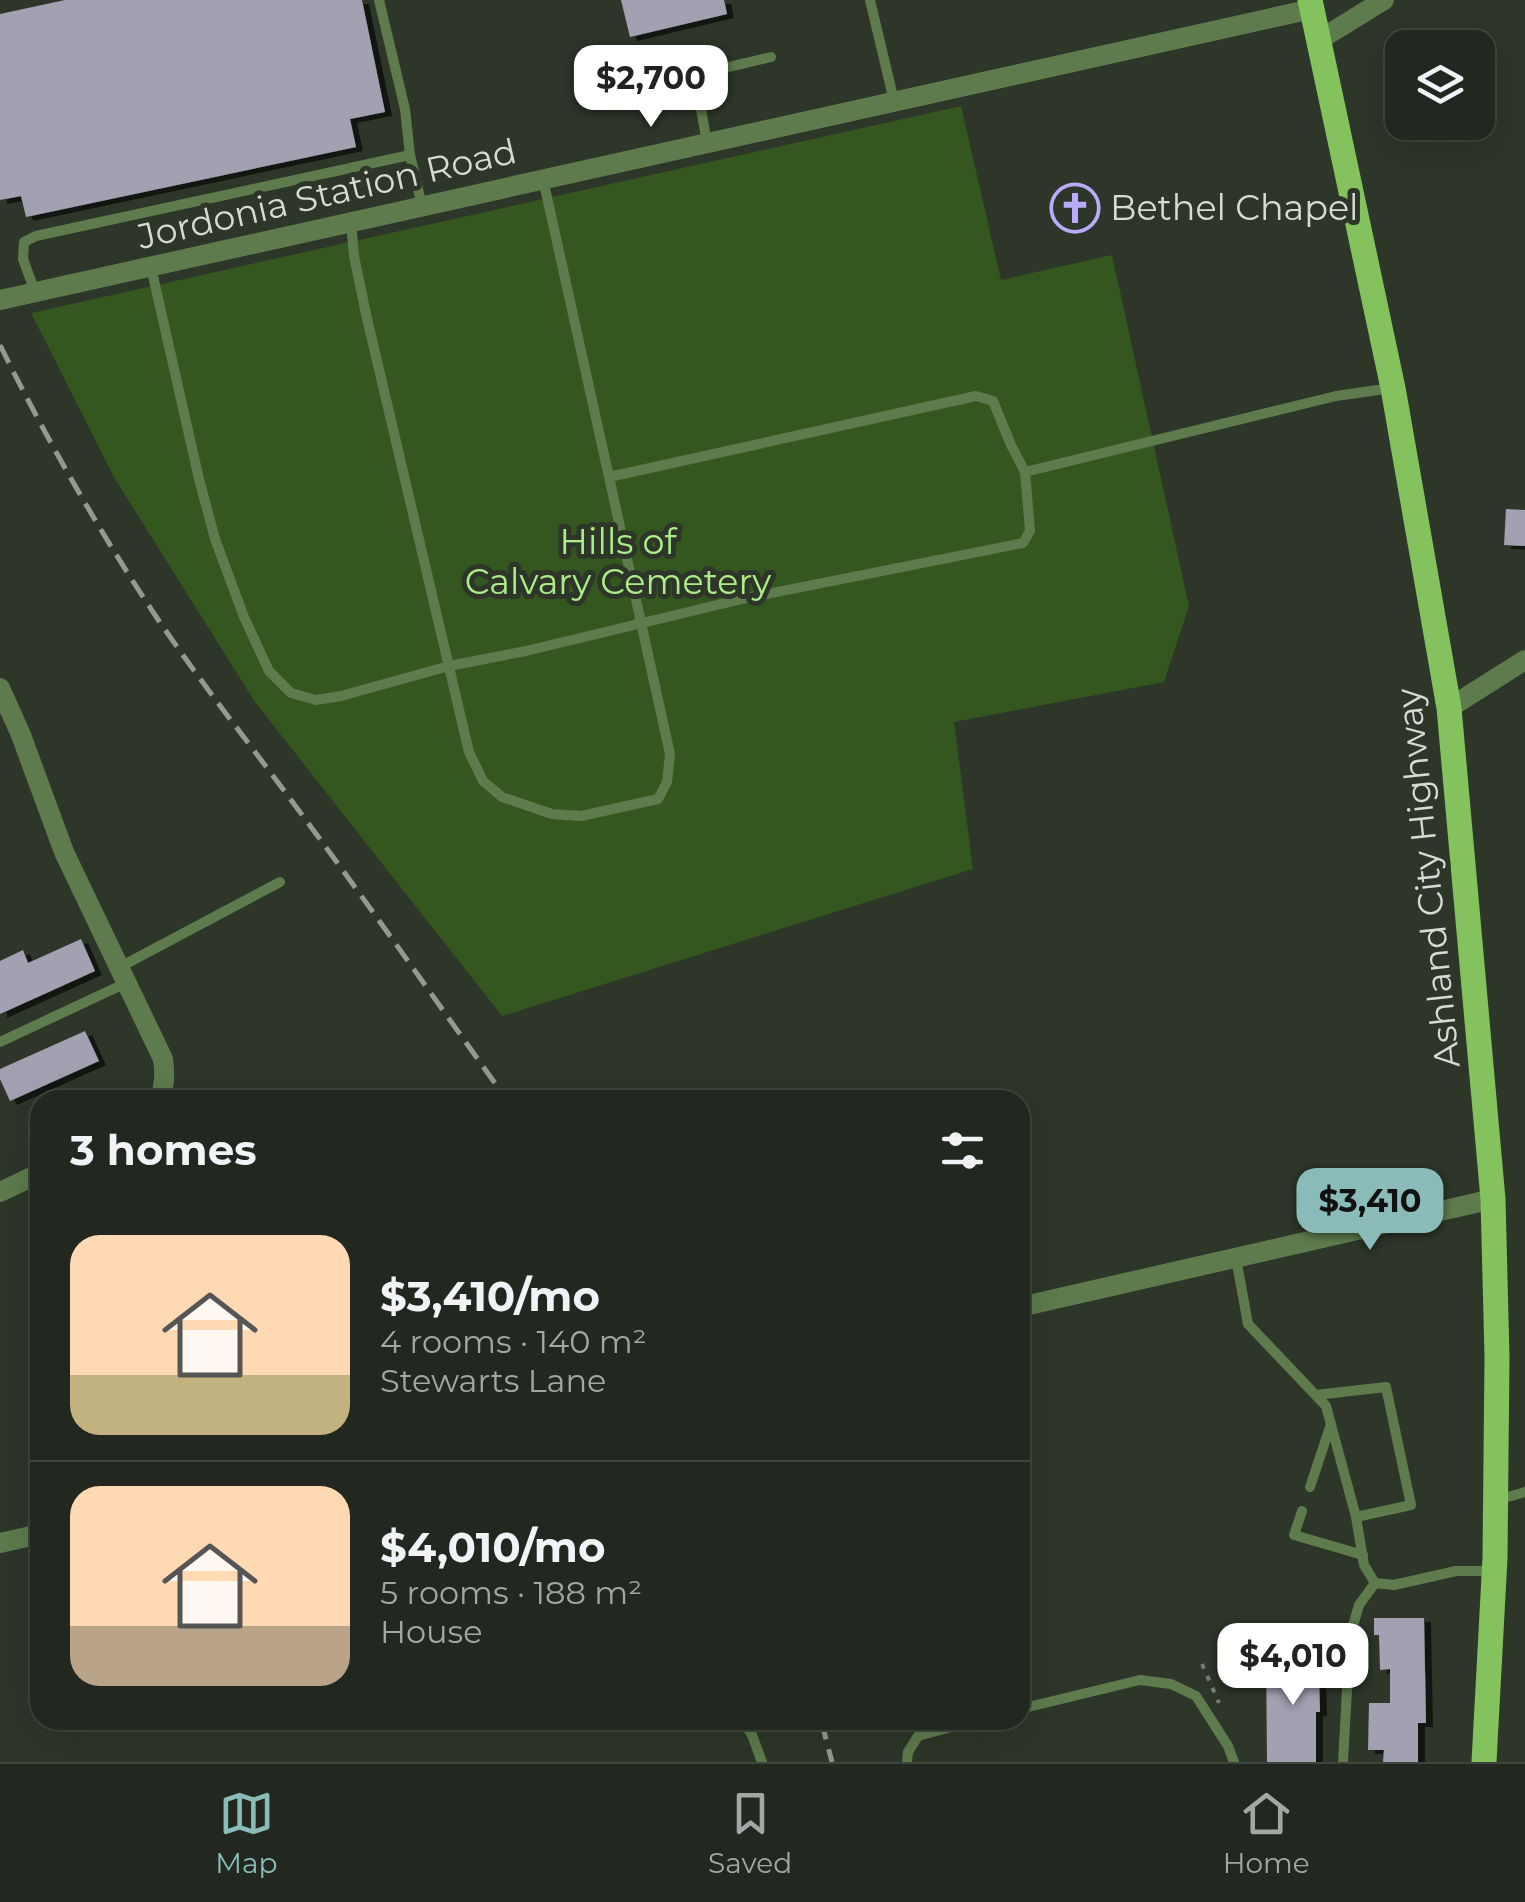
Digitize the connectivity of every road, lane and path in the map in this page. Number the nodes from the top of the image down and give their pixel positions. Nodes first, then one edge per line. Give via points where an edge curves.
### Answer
1 (380, 0) edge
2 (870, 0) edge
3 (1384, 0) edge
4 (1311, 4) edge
5 (1319, 40) junction
6 (770, 57) dead end
7 (695, 74) junction
8 (633, 89) dead end
9 (894, 101) junction
10 (707, 143) junction
11 (410, 155) junction
12 (543, 179) junction
13 (422, 206) junction
14 (351, 222) junction
15 (151, 266) junction
16 (35, 292) junction
17 (0, 300) edge
18 (1393, 388) junction
19 (1026, 472) junction
20 (609, 477) junction
21 (641, 623) junction
22 (1525, 660) edge
23 (449, 666) junction
24 (0, 688) edge
25 (1450, 708) junction
26 (280, 882) dead end
27 (123, 975) junction
28 (0, 1042) edge
29 (163, 1090) edge
30 (30, 1178) edge
31 (0, 1192) edge
32 (1493, 1199) junction
33 (1236, 1258) junction
34 (1030, 1306) edge
35 (1316, 1395) junction
36 (1331, 1424) junction
37 (1310, 1487) dead end
38 (1525, 1492) edge
39 (1496, 1500) junction
40 (1302, 1511) dead end
41 (1356, 1517) junction
42 (30, 1536) edge
43 (0, 1544) edge
44 (1363, 1555) junction
45 (1494, 1571) junction
46 (1375, 1583) junction
47 (1030, 1707) edge
48 (749, 1730) edge
49 (940, 1730) edge
50 (762, 1762) edge
51 (907, 1762) edge
52 (1234, 1762) edge
53 (1343, 1762) edge
54 (1484, 1762) edge

1 - 11 lane
2 - 9 lane
3 - 5 street
4 - 5 main road, Ashland City Highway
4 - 9 street, Jordonia Station Road
5 - 18 main road, Ashland City Highway
6 - 7 lane
7 - 8 lane
7 - 10 lane
9 - 10 street, Jordonia Station Road
10 - 12 street, Jordonia Station Road
11 - 13 lane
11 - 16 lane via 36,236 24,242 23,258
12 - 13 street, Jordonia Station Road
12 - 20 lane
13 - 14 street, Jordonia Station Road
14 - 15 street, Jordonia Station Road
14 - 23 lane via 366,314
15 - 16 street, Jordonia Station Road
15 - 23 lane via 216,538 270,671 290,693 316,700
16 - 17 street, Jordonia Station Road
18 - 19 lane
18 - 25 main road, Ashland City Highway
19 - 20 lane via 992,401 976,396
19 - 21 lane via 1030,531 1023,543
20 - 21 lane
21 - 23 lane
21 - 23 lane via 670,754 668,782 658,800 581,816 552,814 502,796 483,780 469,752
22 - 25 street
24 - 27 street via 64,852
25 - 32 main road, Ashland City Highway
26 - 27 lane
27 - 28 lane
27 - 29 street via 162,1059
30 - 31 street
32 - 33 street
32 - 39 main road, Ashland City Highway
33 - 34 street
33 - 35 lane via 1248,1324
35 - 36 lane
35 - 41 lane via 1386,1386 1411,1504
36 - 37 lane
36 - 41 lane
38 - 39 lane
39 - 45 main road, Ashland City Highway
40 - 44 lane via 1294,1535
41 - 44 lane
42 - 43 street
44 - 46 lane
45 - 46 lane
45 - 54 main road, Ashland City Highway
46 - 53 lane via 1359,1605 1350,1636
47 - 52 lane via 1140,1680 1171,1684 1196,1696
48 - 50 lane
49 - 51 lane via 918,1736

